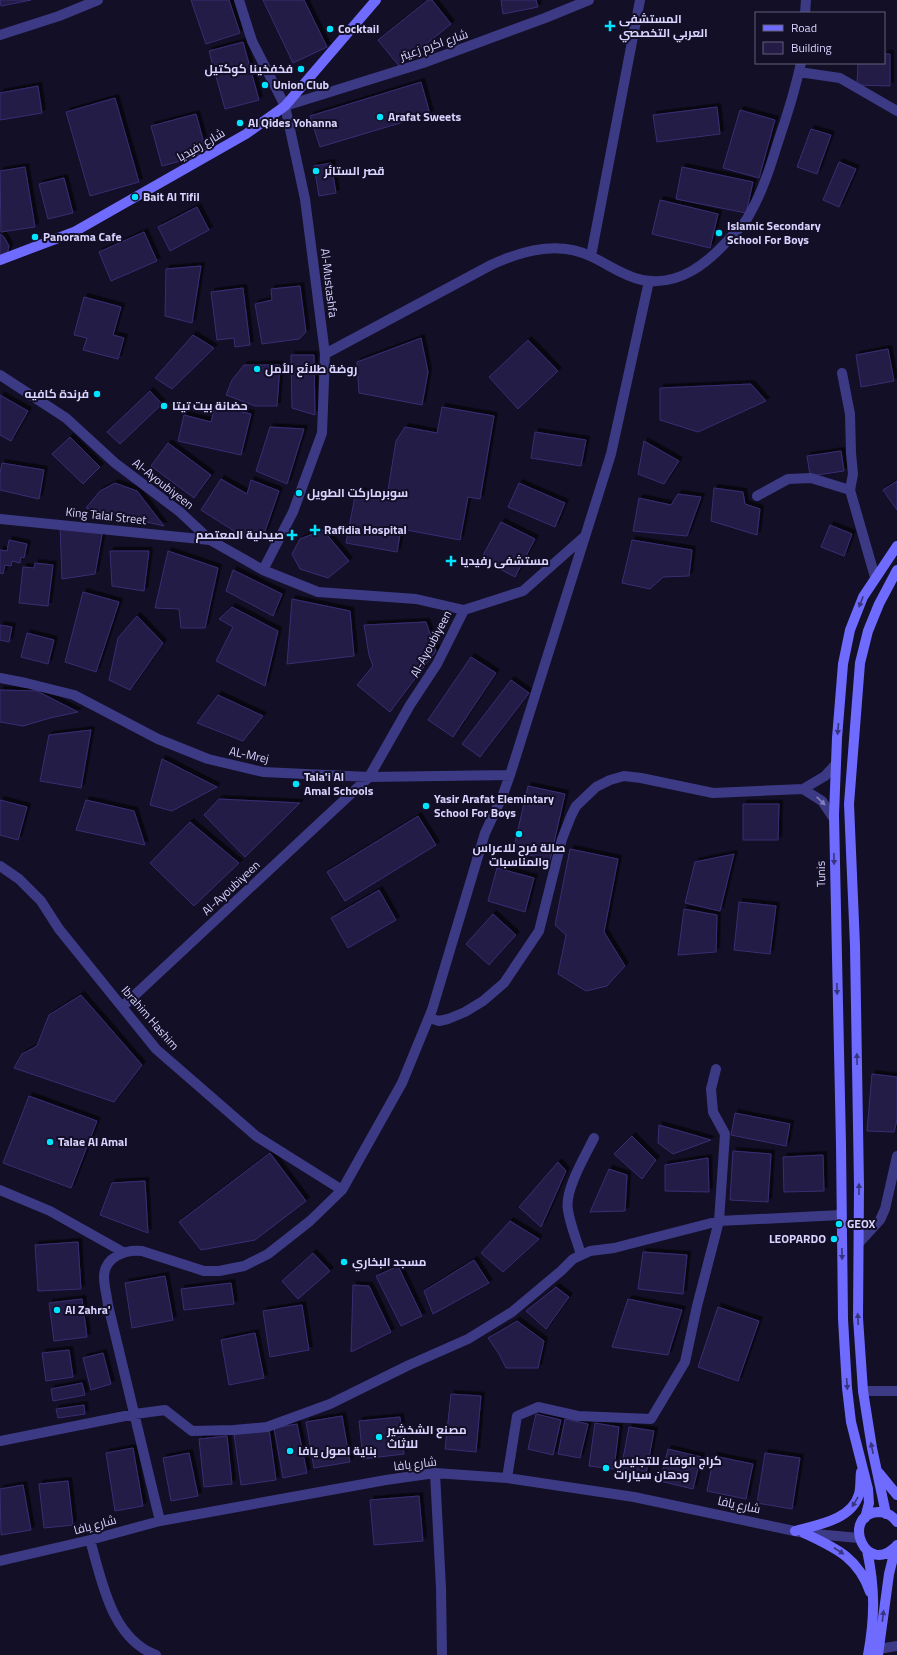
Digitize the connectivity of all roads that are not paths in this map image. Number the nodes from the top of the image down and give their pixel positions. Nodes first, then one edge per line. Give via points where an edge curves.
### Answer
1 (98, 0) edge
2 (239, 0) edge
3 (376, 0) edge
4 (589, 0) edge
5 (640, 0) edge
6 (806, 0) edge
7 (805, 12) edge
8 (0, 35) edge
9 (800, 67) edge
10 (286, 106) junction
11 (897, 111) edge
12 (591, 256) junction
13 (0, 260) edge
14 (649, 280) junction
15 (325, 354) junction
16 (842, 373) dead end
17 (0, 375) edge
18 (850, 490) junction
19 (757, 496) dead end
20 (0, 519) edge
21 (584, 537) junction
22 (210, 540) junction
23 (897, 546) edge
24 (263, 570) junction
25 (897, 570) edge
26 (875, 577) junction
27 (464, 610) junction
28 (0, 678) edge
29 (836, 764) junction
30 (510, 775) junction
31 (369, 777) junction
32 (803, 789) junction
33 (834, 819) junction
34 (0, 866) edge
35 (122, 1007) junction
36 (428, 1018) junction
37 (716, 1069) dead end
38 (594, 1138) dead end
39 (897, 1156) edge
40 (0, 1190) edge
41 (342, 1190) junction
42 (841, 1216) junction
43 (719, 1221) junction
44 (859, 1243) junction
45 (123, 1252) junction
46 (582, 1255) junction
47 (863, 1391) junction
48 (897, 1391) edge
49 (135, 1414) junction
50 (0, 1441) edge
51 (862, 1464) junction
52 (877, 1470) junction
53 (435, 1473) junction
54 (506, 1478) junction
55 (897, 1495) edge
56 (893, 1517) edge
57 (865, 1518) junction
58 (160, 1521) junction
59 (800, 1532) junction
60 (859, 1538) junction
61 (90, 1540) junction
62 (896, 1546) edge
63 (867, 1550) junction
64 (0, 1561) edge
65 (874, 1604) junction
66 (897, 1646) edge
67 (878, 1652) edge
68 (156, 1655) edge
69 (442, 1655) edge
70 (868, 1655) edge

1 - 8 street
2 - 10 street, Al-Mustashfa via 252,41
3 - 10 main road, شارع رفيديا
4 - 10 street, شارع اكرم زعيتر via 423,63
5 - 12 street
6 - 7 street
9 - 11 street via 840,78
9 - 14 street via 765,184 747,218 719,250 700,266 677,278
10 - 13 main road, شارع رفيديا via 246,134 74,232
10 - 15 street, Al-Mustashfa via 305,199
12 - 14 street via 622,274
12 - 15 street via 577,250 547,249 503,260
14 - 21 street via 611,454
15 - 24 street, Al-Mustashfa via 322,433 293,512
16 - 18 street via 850,414 853,474
17 - 22 street, Al-Ayoubiyeen via 66,418 115,463 180,512
18 - 19 street via 811,478 788,479
18 - 26 street
20 - 22 street, King Talal Street
21 - 27 street via 523,591
21 - 30 street
22 - 24 street, Al-Ayoubiyeen
23 - 26 main road, Tunis
24 - 27 street, Al-Ayoubiyeen via 318,592 416,599
44 -> 25 main road via 855,946 849,804 860,663 868,631
26 -> 29 main road, Tunis via 863,597 850,630 843,664
27 - 31 street, Al-Ayoubiyeen via 437,664
28 - 31 street, AL-Mrej via 74,695 158,739 208,759 263,772
29 - 32 street via 825,776
29 - 33 main road, Tunis
30 - 31 street, AL-Mrej
30 - 36 street via 485,833
31 - 35 street, Al-Ayoubiyeen
32 -> 33 street via 822,801
32 - 36 street via 713,793 624,776 596,787 576,806 571,816 562,839 539,931 504,983 484,1001 465,1012 439,1021
33 -> 42 main road, Tunis
34 - 35 street, Ibrahim Hashim via 19,879 41,901 59,929
35 - 41 street, Ibrahim Hashim via 156,1048 256,1136
36 - 41 street via 402,1083
37 - 43 street via 710,1089 713,1112 725,1134
38 - 46 street via 579,1166 569,1194 567,1209
39 - 44 street via 886,1209 880,1220
40 - 45 street via 50,1211
41 - 45 street via 310,1221 268,1254 244,1266 204,1271 142,1251
42 - 43 street
42 -> 51 main road, Tunis via 847,1388 851,1422
43 - 46 street
43 - 54 street via 684,1362 651,1419 578,1416 538,1407 517,1416
47 -> 44 main road via 858,1318
45 - 49 street via 114,1258 104,1275 108,1305
46 - 49 street via 573,1259 512,1312 468,1339 330,1404 267,1426 234,1430 192,1431 165,1410
47 - 48 street
52 -> 47 main road
49 - 50 street
49 - 58 street
51 - 57 main road, Tunis via 868,1490 868,1510
51 -> 59 main road via 859,1494 853,1506 843,1515
52 - 55 main road
52 - 56 main road
53 - 54 street, شارع يافا
53 - 58 street, شارع يافا
53 - 69 street
54 - 59 street, شارع يافا via 634,1497
56 - 57 main road via 878,1512
57 - 60 main road, Tunis via 860,1524
58 - 61 street, شارع يافا
59 - 60 street, شارع يافا
59 -> 65 main road via 837,1549 857,1566
60 - 63 main road
61 - 64 street, شارع يافا
61 - 68 street via 113,1611 125,1633 143,1650
62 - 63 main road via 881,1554
67 -> 62 main road via 889,1574
63 - 65 main road via 872,1573
65 - 70 main road
66 - 67 street

